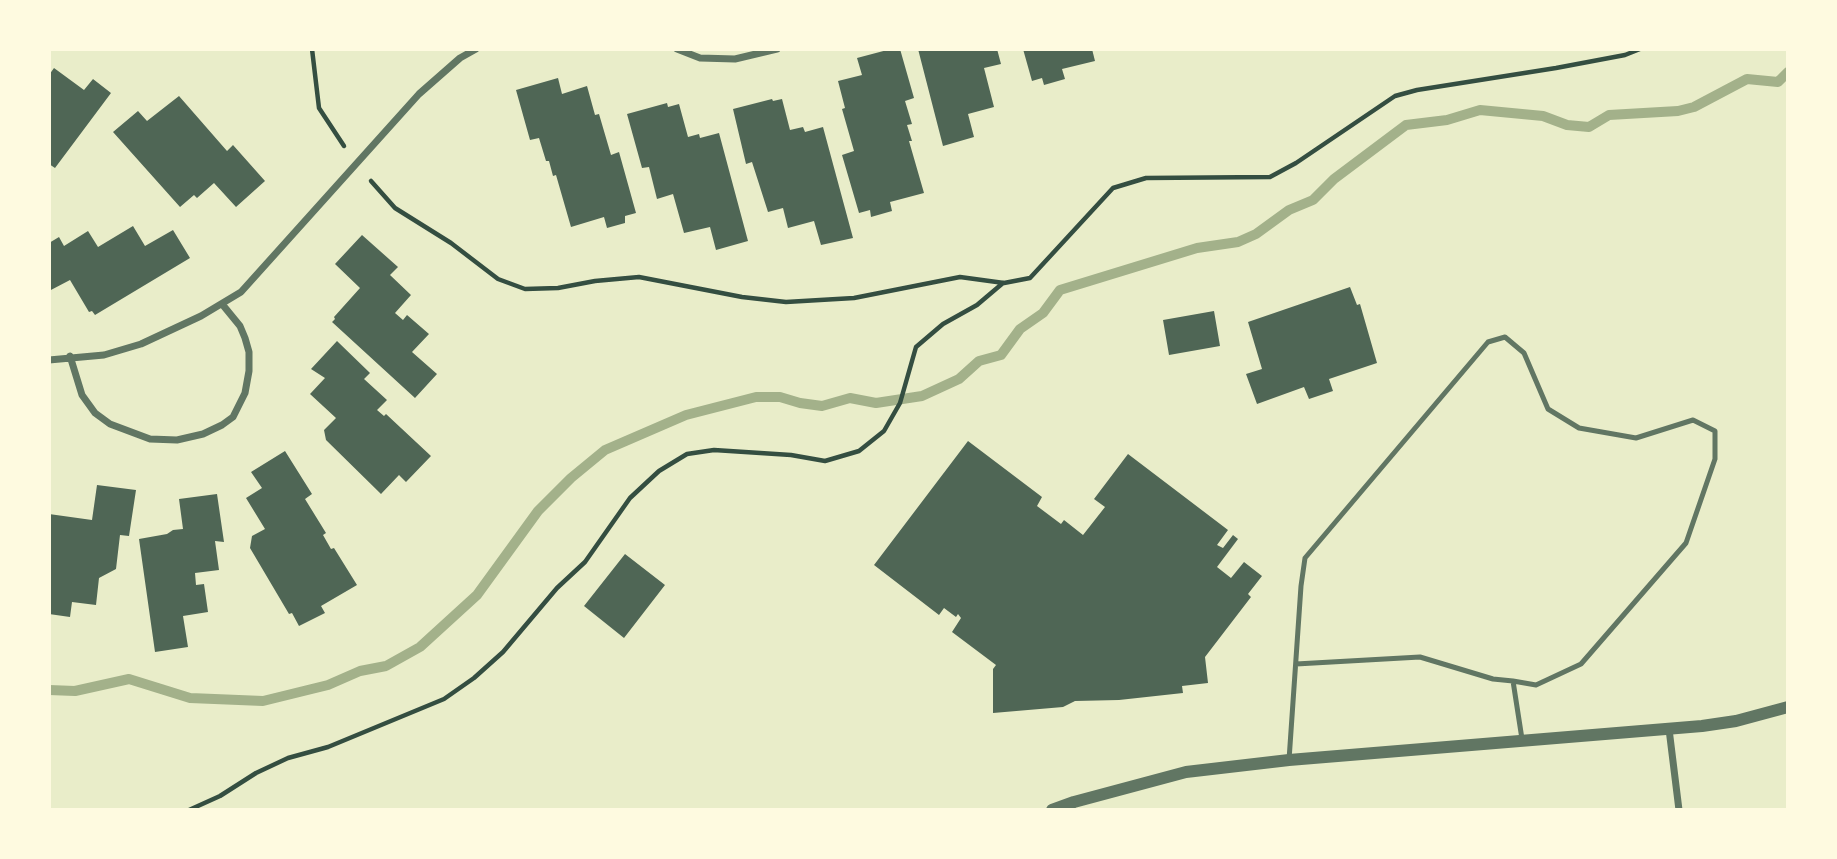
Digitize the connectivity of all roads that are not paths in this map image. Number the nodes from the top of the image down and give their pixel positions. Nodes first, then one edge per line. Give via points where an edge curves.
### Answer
1 (475, 49) edge
2 (677, 49) edge
3 (777, 49) edge
4 (222, 304) junction
5 (70, 356) junction
6 (49, 360) edge
7 (1296, 664) junction
8 (1513, 681) junction
9 (1788, 707) edge
10 (1669, 729) junction
11 (1522, 741) junction
12 (1289, 760) junction
13 (1052, 810) edge
14 (1679, 810) edge

1 - 4 street via 419,94 279,252 241,292
2 - 3 street via 700,58 735,59
4 - 5 street via 141,345 104,355
4 - 5 street via 245,338 249,371 245,393 233,416 204,434 150,439 110,424 82,395
5 - 6 street
7 - 8 lane via 1420,657
7 - 8 lane via 1306,558 1488,341 1505,338 1524,353 1548,409 1579,428 1636,438 1693,420 1715,431 1715,459 1686,543 1581,664 1536,685
7 - 12 lane
8 - 11 lane
9 - 10 street via 1736,721
10 - 11 street
10 - 14 street
11 - 12 street
12 - 13 street via 1186,772

